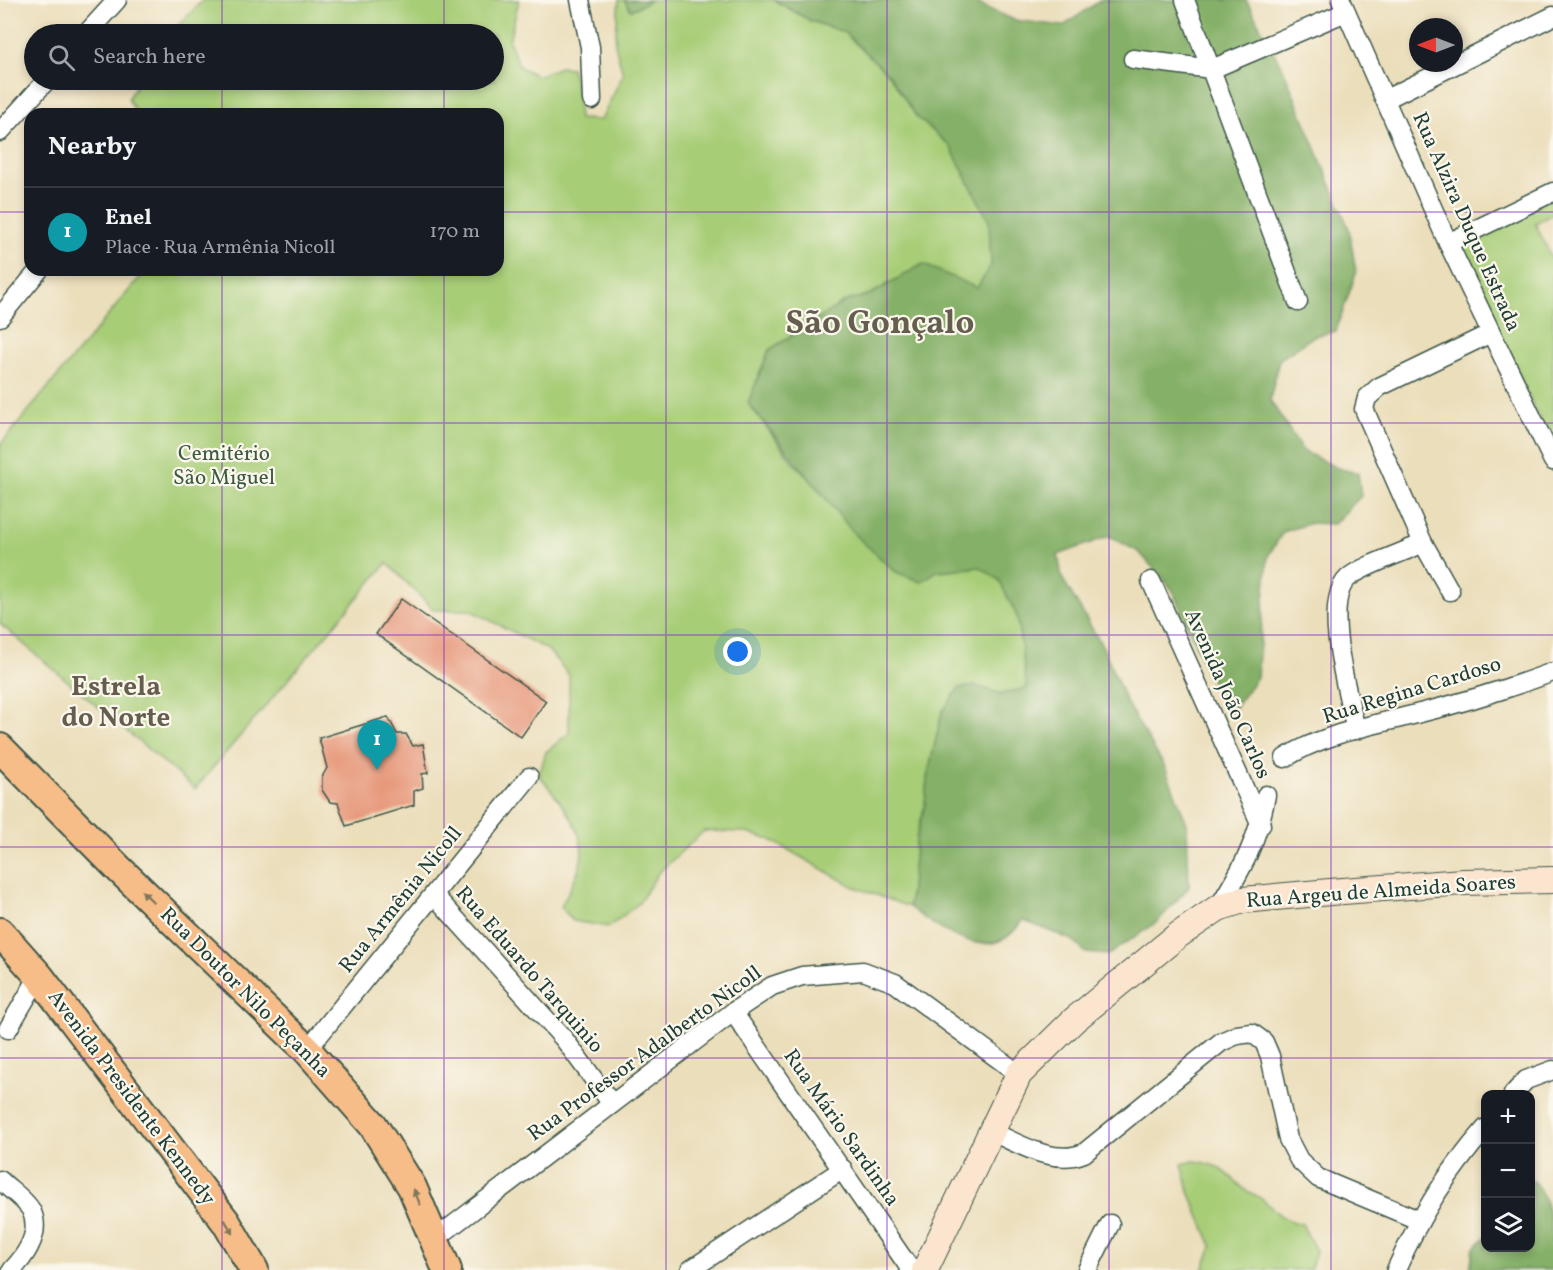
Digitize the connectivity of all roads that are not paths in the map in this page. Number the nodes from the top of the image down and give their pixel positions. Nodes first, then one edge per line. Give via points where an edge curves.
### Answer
1 (117, 0) edge
2 (580, 0) edge
3 (1185, 0) edge
4 (1343, 6) edge
5 (1553, 16) edge
6 (95, 24) edge
7 (1132, 59) dead end
8 (1212, 69) junction
9 (38, 90) edge
10 (1386, 99) junction
11 (592, 100) dead end
12 (0, 132) edge
13 (1553, 192) edge
14 (1448, 243) junction
15 (34, 276) edge
16 (1298, 302) dead end
17 (0, 317) edge
18 (1491, 333) junction
19 (1553, 461) edge
20 (1423, 543) junction
21 (1151, 580) dead end
22 (1450, 591) dead end
23 (1553, 672) edge
24 (1356, 730) junction
25 (0, 748) edge
26 (1285, 758) dead end
27 (529, 777) dead end
28 (1266, 795) dead end
29 (1261, 825) junction
30 (1553, 880) edge
31 (434, 895) junction
32 (1218, 908) junction
33 (0, 932) edge
34 (39, 976) junction
35 (733, 1012) junction
36 (8, 1029) dead end
37 (307, 1050) junction
38 (1553, 1070) edge
39 (1019, 1074) junction
40 (1518, 1090) edge
41 (612, 1104) junction
42 (990, 1131) junction
43 (1481, 1133) edge
44 (843, 1169) junction
45 (0, 1180) edge
46 (1418, 1220) junction
47 (1110, 1224) dead end
48 (435, 1239) junction
49 (12, 1270) edge
50 (254, 1270) edge
51 (447, 1270) edge
52 (690, 1270) edge
53 (911, 1270) edge
54 (925, 1270) edge
55 (1087, 1270) edge
56 (1396, 1270) edge

1 - 6 street
2 - 11 street via 590,47
3 - 8 street
4 - 8 street
4 - 10 street, Rua Alzira Duque Estrada
5 - 10 street
7 - 8 street
8 - 16 street
9 - 12 street
10 - 14 street, Rua Alzira Duque Estrada
13 - 14 street
14 - 18 street, Rua Alzira Duque Estrada
15 - 17 street
18 - 19 street, Rua Alzira Duque Estrada
18 - 20 street via 1379,387 1367,398 1367,419
20 - 22 street
20 - 24 street via 1352,576 1341,590 1336,634
21 - 29 street, Avenida João Carlos
23 - 24 street, Rua Regina Cardoso
24 - 26 street, Rua Regina Cardoso
37 -> 25 main road, Rua Doutor Nilo Peçanha
27 - 31 street, Rua Armênia Nicoll
28 - 29 street
29 - 32 street via 1247,862
30 - 32 street, Rua Argeu de Almeida Soares via 1330,892 1243,900
31 - 37 street, Rua Armênia Nicoll
31 - 41 street, Rua Eduardo Tarquinio via 564,1039
32 - 39 street, Rua Argeu de Almeida Soares via 1177,936 1074,1020
33 - 34 main road, Avenida Presidente Kennedy
34 - 36 street
34 -> 50 main road, Avenida Presidente Kennedy via 226,1222
35 - 39 street, Rua Professor Adalberto Nicoll via 772,986 802,976 863,971 895,983
35 - 41 street, Rua Professor Adalberto Nicoll
35 - 44 street, Rua Mário Sardinha
48 -> 37 main road, Rua Doutor Nilo Peçanha via 412,1186 373,1125
38 - 40 street via 1526,1080
39 - 42 street, Rua Argeu de Almeida Soares
41 - 48 street, Rua Professor Adalberto Nicoll
42 - 46 street via 1043,1154 1073,1158 1221,1042 1252,1033 1264,1042 1270,1056 1288,1139 1299,1160 1318,1178
42 - 54 street, Rua Argeu de Almeida Soares
43 - 46 street
44 - 52 street
44 - 53 street, Rua Mário Sardinha
45 - 49 street via 31,1209 34,1224 32,1242
46 - 56 street
47 - 55 street
48 - 51 main road, Rua Doutor Nilo Peçanha

